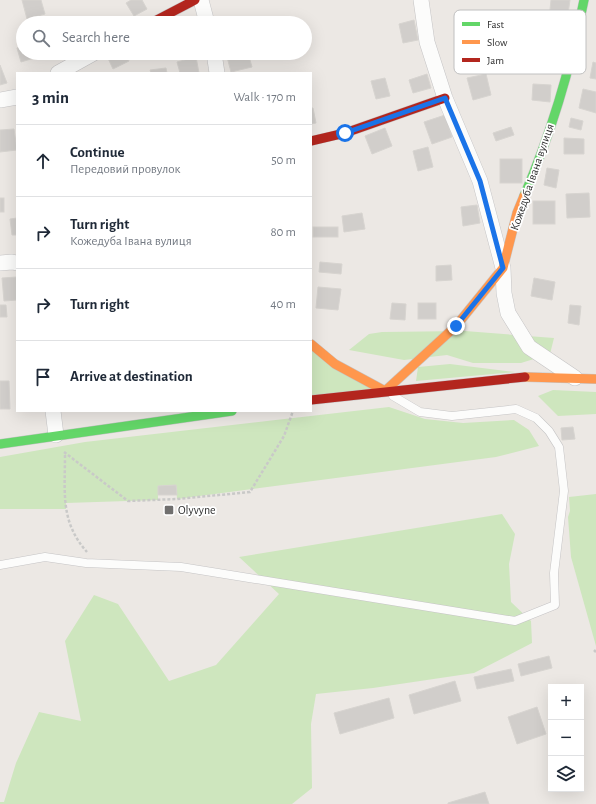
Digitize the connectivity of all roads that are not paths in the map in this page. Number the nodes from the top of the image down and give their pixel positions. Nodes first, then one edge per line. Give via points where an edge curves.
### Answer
1 (195, 0) edge
2 (201, 0) edge
3 (421, 0) edge
4 (584, 0) edge
5 (582, 10) edge
6 (164, 16) edge
7 (205, 16) edge
8 (81, 60) edge
9 (215, 60) edge
10 (60, 72) edge
11 (217, 72) edge
12 (565, 74) edge
13 (16, 97) edge
14 (445, 98) junction
15 (0, 100) edge
16 (312, 141) edge
17 (0, 263) edge
18 (16, 264) edge
19 (503, 268) junction
20 (312, 345) edge
21 (575, 378) junction
22 (596, 379) edge
23 (385, 392) junction
24 (312, 400) edge
25 (53, 412) edge
26 (225, 412) edge
27 (56, 436) junction
28 (0, 444) edge
29 (0, 565) edge

1 - 6 street
2 - 7 street
3 - 14 street, Кожедуба Івана вулиця via 427,42
4 - 5 street, Кожедуба Івана вулиця
8 - 10 street
9 - 11 street
12 - 19 street, Кожедуба Івана вулиця via 537,166 517,213
13 - 15 street
14 - 16 street via 345,133
14 - 19 street, Кожедуба Івана вулиця via 480,181
17 - 18 street
19 - 21 street via 508,313 529,347
19 - 23 street via 456,326
20 - 23 street via 335,364
21 - 22 street
21 - 23 street via 521,377
23 - 24 street
23 - 29 lane via 420,412 452,416 516,409 536,418 549,431 559,447 564,491 554,573 555,605 515,621 181,567 98,563 45,557
25 - 27 street
26 - 27 street
27 - 28 street

